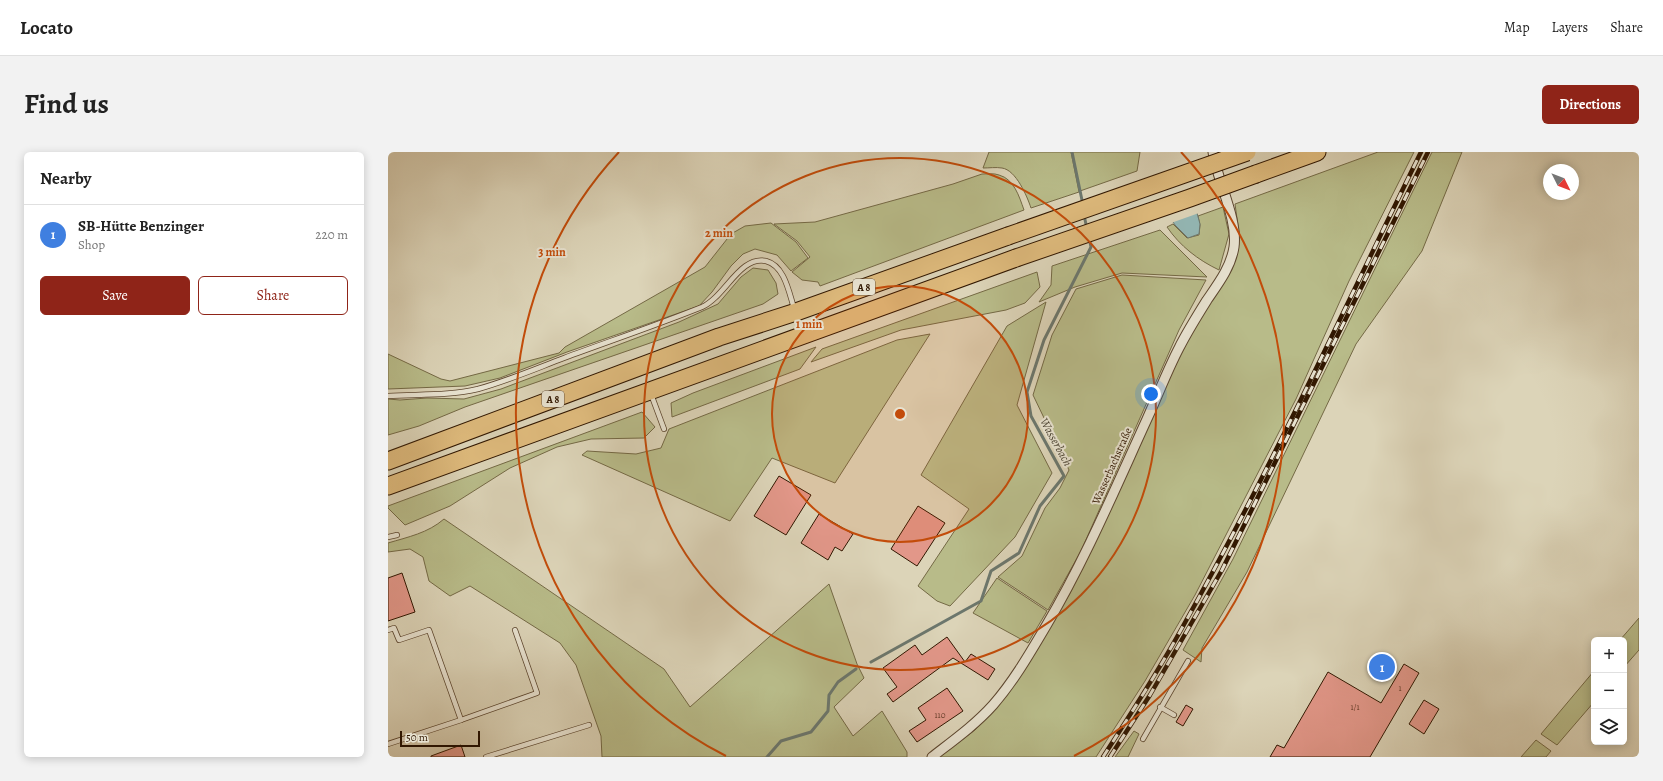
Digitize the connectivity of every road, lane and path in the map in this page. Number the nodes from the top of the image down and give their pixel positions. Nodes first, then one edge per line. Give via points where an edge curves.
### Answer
1 (1213, 152) edge
2 (1247, 152) edge
3 (1317, 152) edge
4 (796, 312) junction
5 (650, 390) junction
6 (388, 396) edge
7 (664, 429) dead end
8 (388, 461) edge
9 (388, 486) edge
10 (397, 535) dead end
11 (388, 538) edge
12 (388, 630) edge
13 (515, 630) dead end
14 (1188, 661) dead end
15 (1160, 707) junction
16 (1174, 715) dead end
17 (461, 720) junction
18 (589, 725) dead end
19 (1143, 738) dead end
20 (388, 744) edge
21 (486, 757) edge
22 (932, 757) edge

1 - 22 street, Wasserbachstraße via 1234,236 1234,248 1229,263 1179,349 1094,536 1028,655 994,704 974,724
2 - 4 highway, A 8, bridge
3 - 5 highway, A 8, bridge
4 - 6 lane via 783,276 776,267 765,261 748,263 721,294 707,305 655,326 477,389 452,393
4 - 8 highway, A 8 via 719,337
5 - 7 lane
5 - 9 highway, A 8
10 - 11 lane
12 - 17 lane via 394,628 399,640 429,630
13 - 17 lane via 537,693
14 - 15 lane
15 - 16 lane
15 - 19 lane
17 - 20 lane
18 - 21 lane

